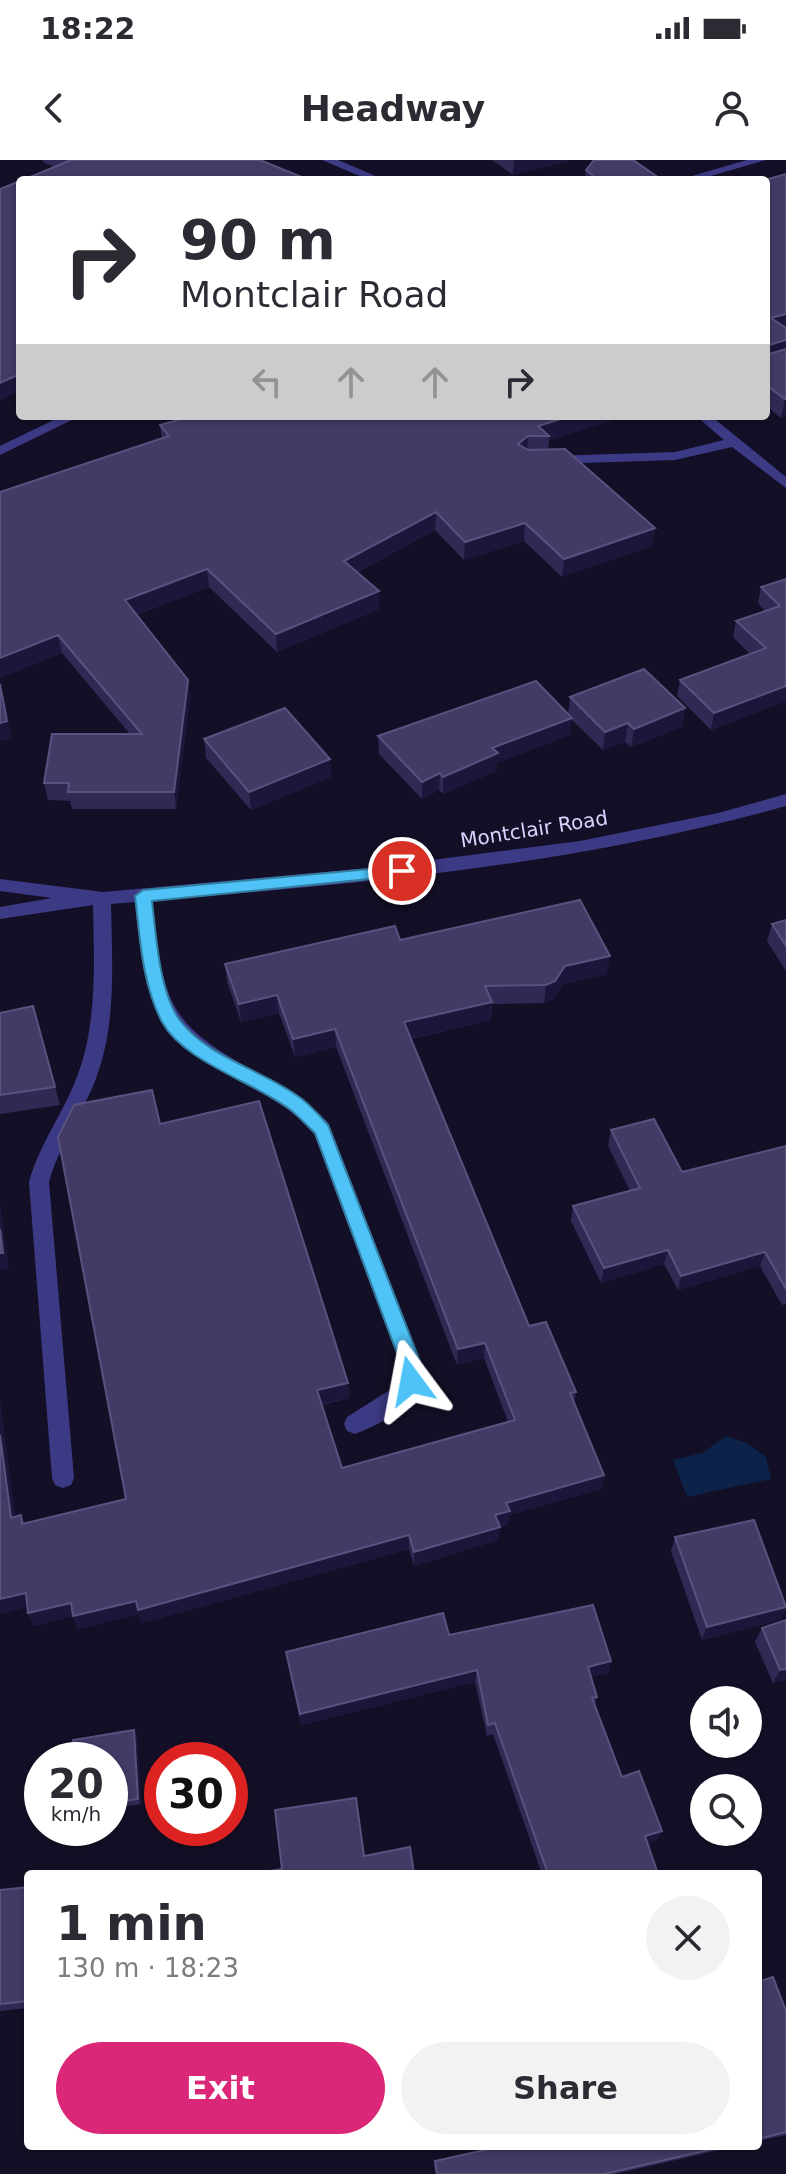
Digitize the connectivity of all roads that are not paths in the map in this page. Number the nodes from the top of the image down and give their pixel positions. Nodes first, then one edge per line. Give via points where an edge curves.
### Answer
1 (328, 160) edge
2 (760, 160) edge
3 (369, 176) edge
4 (699, 176) edge
5 (65, 420) edge
6 (708, 420) edge
7 (735, 442) junction
8 (0, 451) edge
9 (539, 460) edge
10 (786, 484) edge
11 (786, 800) edge
12 (0, 885) edge
13 (143, 896) junction
14 (102, 898) junction
15 (0, 913) edge
16 (355, 1424) dead end
17 (63, 1478) dead end

1 - 3 street
2 - 4 street
5 - 8 street
6 - 7 street
7 - 9 street via 675,456
7 - 10 street
11 - 13 street, Montclair Road via 549,851
12 - 14 street
13 - 14 street, Montclair Road
13 - 16 street via 151,963 170,1020 185,1037 295,1103 322,1130 411,1364 406,1392
14 - 15 street, Montclair Road
14 - 17 street via 101,1021 85,1082 45,1157 39,1182

